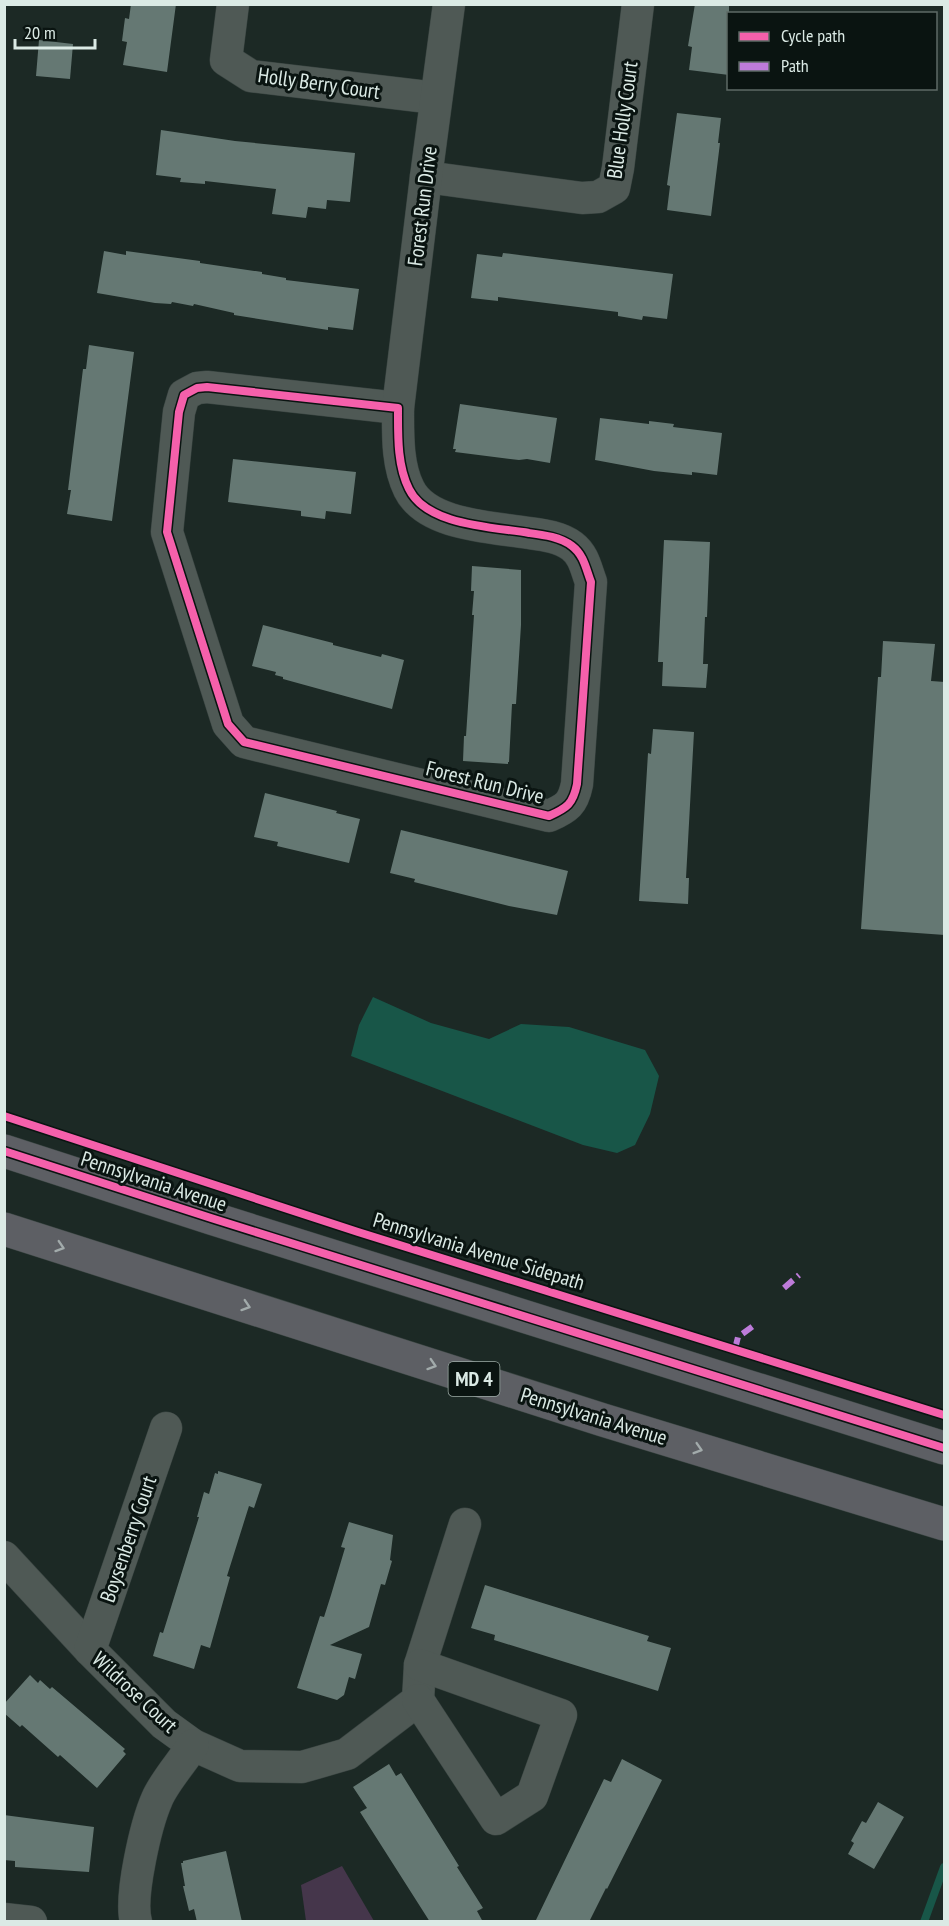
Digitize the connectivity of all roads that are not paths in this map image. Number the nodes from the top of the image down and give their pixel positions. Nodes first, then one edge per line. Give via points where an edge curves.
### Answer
1 (233, 4) edge
2 (449, 4) edge
3 (638, 4) edge
4 (436, 98) junction
5 (426, 177) junction
6 (398, 408) junction
7 (4, 1151) edge
8 (4, 1229) edge
9 (166, 1428) dead end
10 (945, 1448) edge
11 (465, 1524) dead end
12 (945, 1524) edge
13 (4, 1557) edge
14 (90, 1650) junction
15 (420, 1665) junction
16 (418, 1700) junction
17 (194, 1745) junction
18 (129, 1918) edge
19 (4, 1919) edge
20 (31, 1922) edge

1 - 4 street, Holly Berry Court via 226,60 251,76
2 - 4 street, Forest Run Drive
3 - 5 street, Blue Holly Court via 614,188 598,197 582,198
4 - 5 street, Forest Run Drive
5 - 6 street, Forest Run Drive
6 - 6 street, Forest Run Drive via 402,470 409,490 428,510 462,522 552,536 572,546 583,558 591,582 577,784 575,798 549,816 244,742 228,724 167,532 177,423 184,395 207,387
7 - 10 highway, Pennsylvania Avenue
8 -> 12 highway, Pennsylvania Avenue / MD 4 via 593,1417
9 - 14 street, Boysenberry Court
11 - 15 street
13 - 14 street, Wildrose Court
14 - 17 street, Wildrose Court via 164,1724
15 - 16 street
15 - 16 street via 561,1715 532,1796 496,1819
16 - 17 street, Wildrose Court via 347,1754 302,1767 240,1766
17 - 18 street via 157,1798
19 - 20 street

